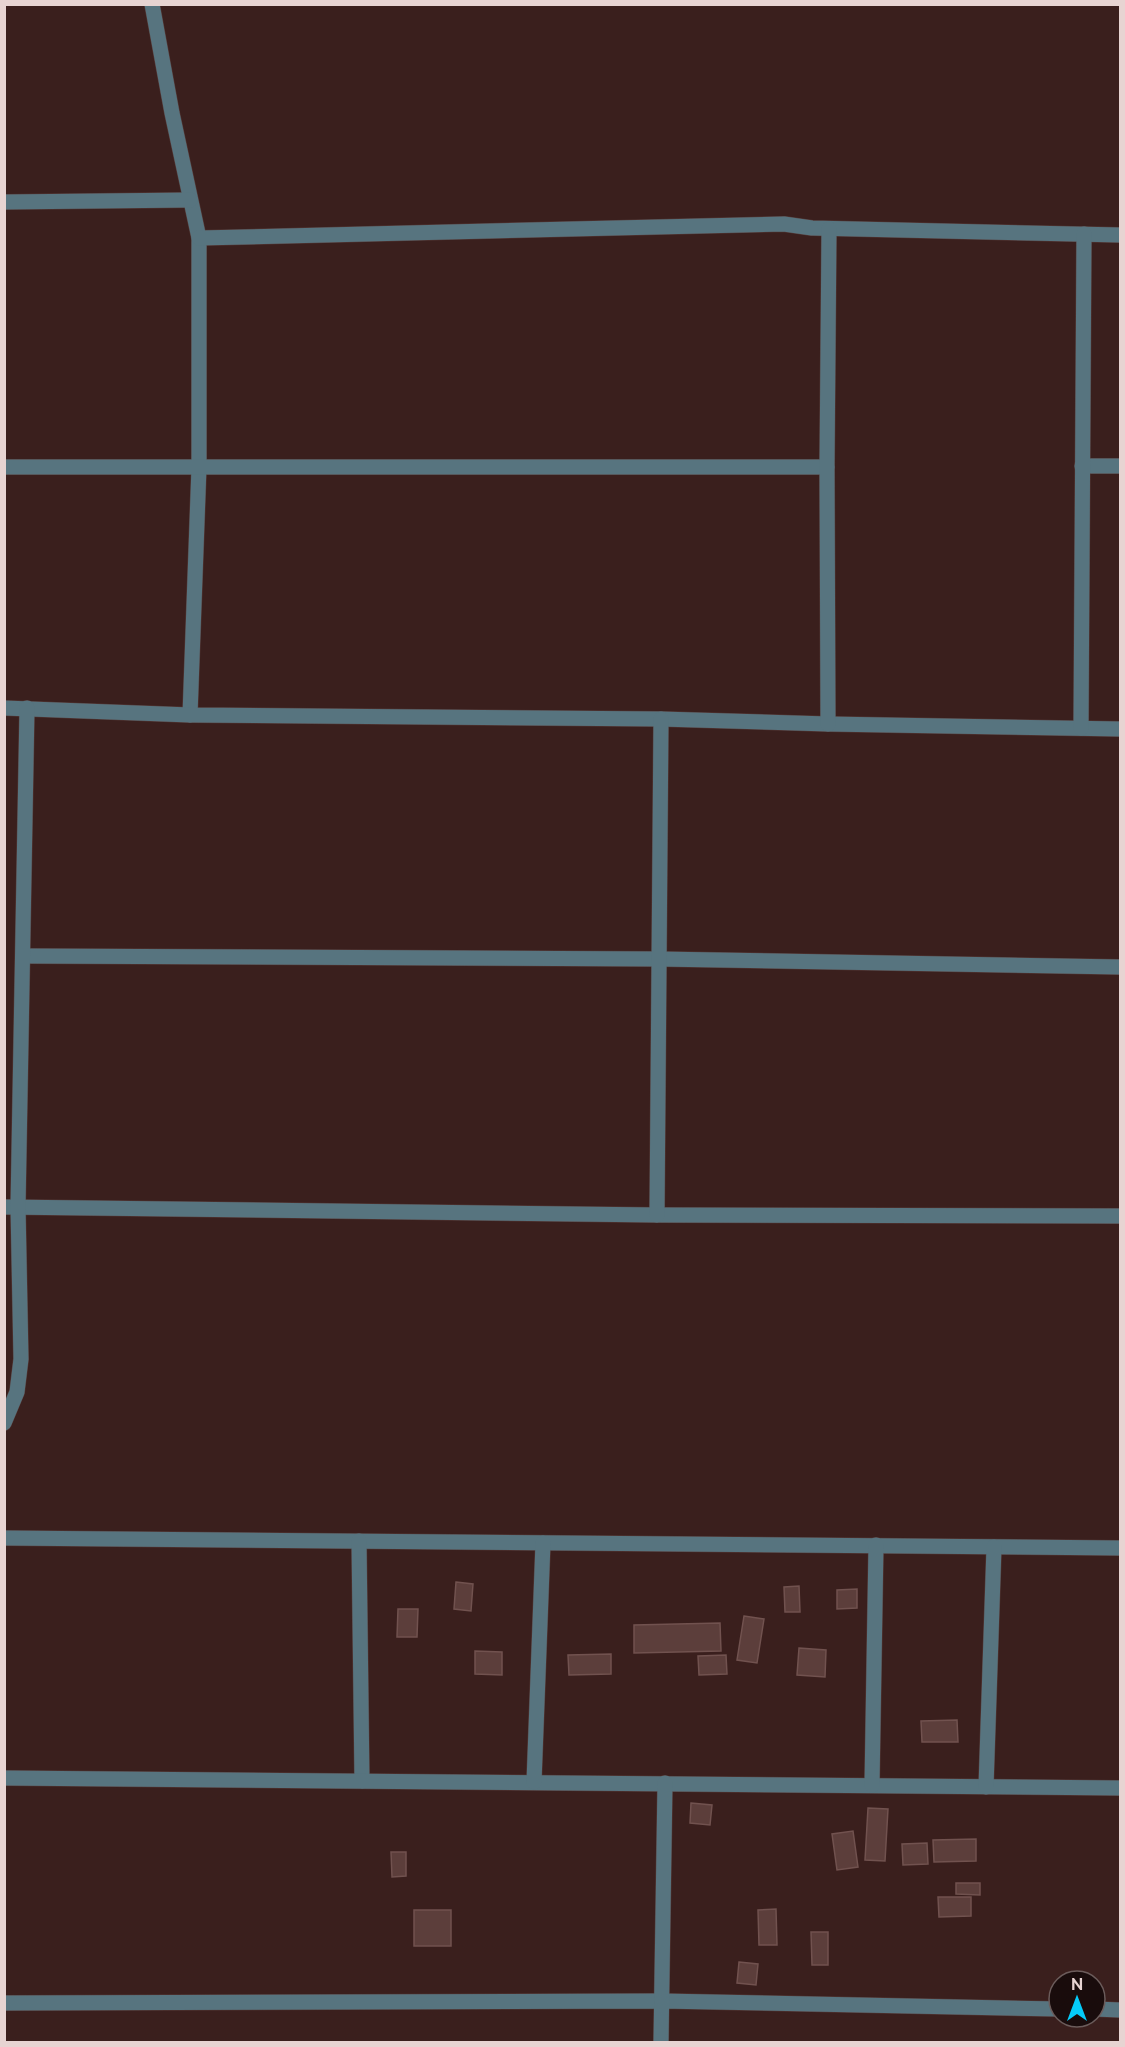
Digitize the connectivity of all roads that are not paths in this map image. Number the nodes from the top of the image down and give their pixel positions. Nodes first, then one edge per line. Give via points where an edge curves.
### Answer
1 (152, 4) edge
2 (190, 200) junction
3 (4, 202) edge
4 (829, 229) junction
5 (1084, 234) junction
6 (1120, 235) edge
7 (199, 238) junction
8 (1082, 466) junction
9 (1120, 466) edge
10 (4, 467) edge
11 (199, 467) junction
12 (827, 467) junction
13 (4, 708) edge
14 (27, 708) junction
15 (190, 715) junction
16 (661, 719) junction
17 (828, 724) junction
18 (1081, 728) junction
19 (1120, 729) edge
20 (23, 956) junction
21 (659, 959) junction
22 (1120, 967) edge
23 (11, 1207) edge
24 (657, 1215) junction
25 (1120, 1216) edge
26 (4, 1423) edge
27 (4, 1538) edge
28 (359, 1541) junction
29 (543, 1543) junction
30 (876, 1545) junction
31 (993, 1546) junction
32 (1120, 1548) edge
33 (4, 1778) edge
34 (362, 1781) junction
35 (534, 1782) junction
36 (665, 1783) junction
37 (872, 1785) junction
38 (986, 1786) junction
39 (1120, 1788) edge
40 (662, 2001) junction
41 (4, 2003) edge
42 (1047, 2009) edge
43 (661, 2043) edge

1 - 2 street
2 - 3 street
2 - 7 street
4 - 5 street
4 - 7 street via 784,224
4 - 12 street
5 - 6 street
5 - 8 street
7 - 11 street
8 - 9 street
8 - 18 street
10 - 11 street
11 - 12 street
11 - 15 street
12 - 17 street
13 - 14 street
14 - 15 street
14 - 20 street
15 - 16 street
16 - 17 street
16 - 21 street
17 - 18 street
18 - 19 street
20 - 21 street
20 - 23 street
21 - 22 street
21 - 24 street
23 - 24 street
23 - 26 street via 21,1359 17,1392
24 - 25 street
27 - 28 street
28 - 29 street
28 - 34 street
29 - 30 street
29 - 35 street
30 - 31 street
30 - 37 street
31 - 32 street
31 - 38 street
33 - 34 street
34 - 35 street
35 - 36 street
36 - 37 street
36 - 40 street
37 - 38 street
38 - 39 street
40 - 41 street
40 - 42 street
40 - 43 street

